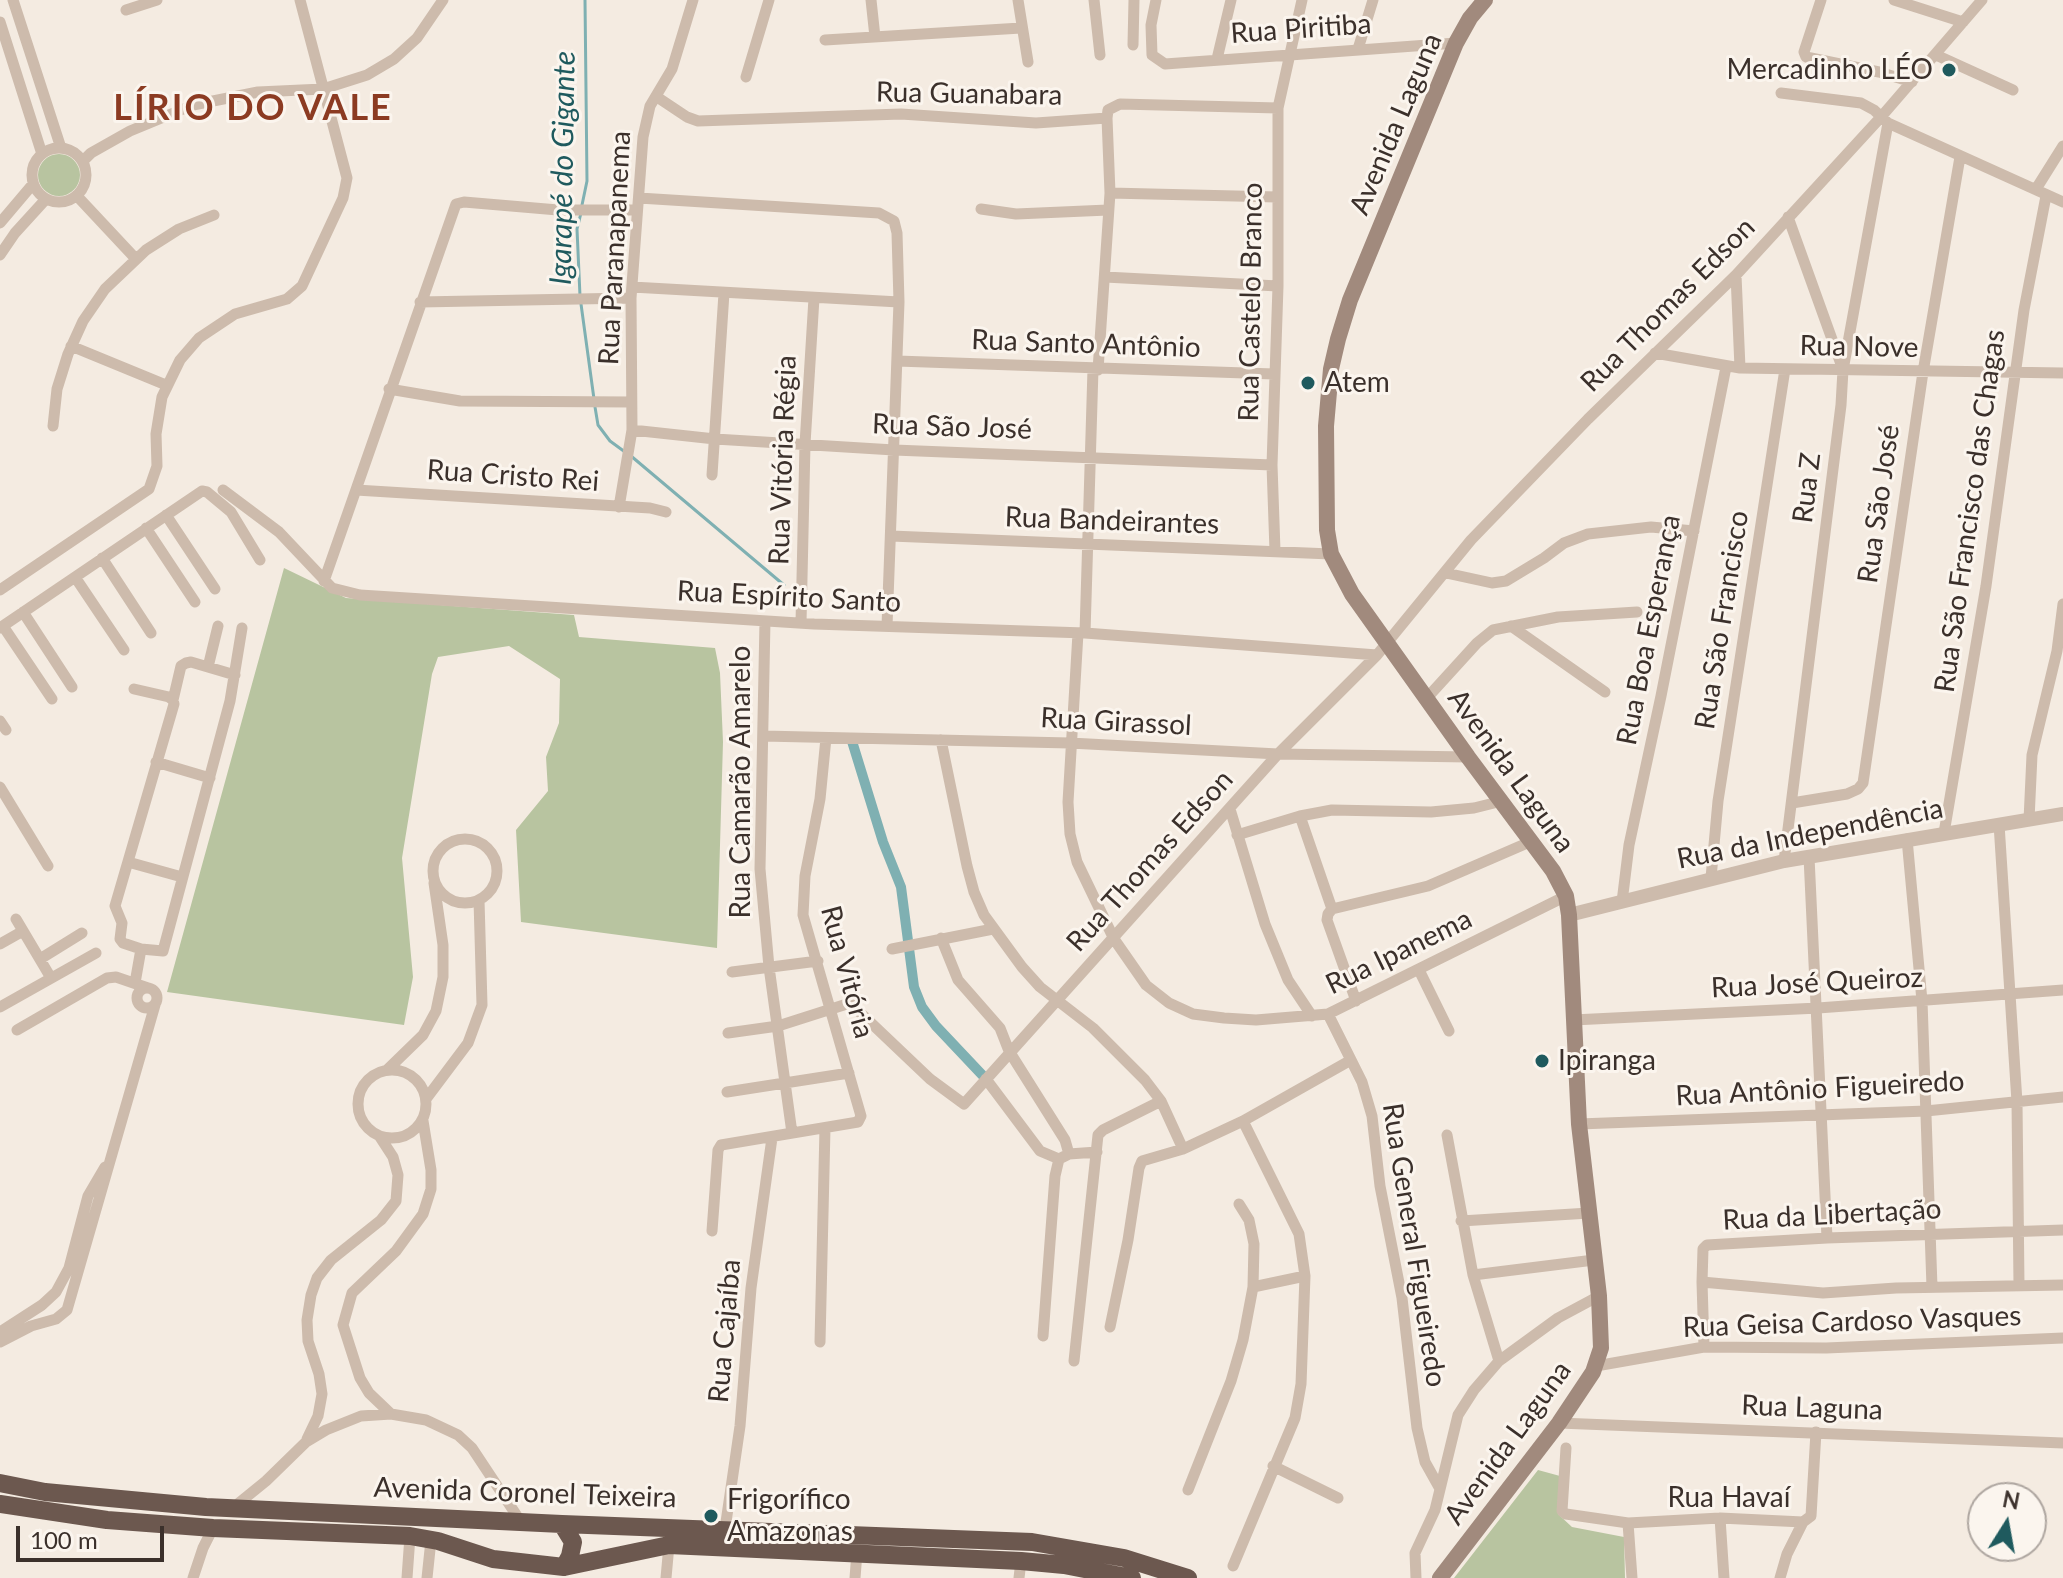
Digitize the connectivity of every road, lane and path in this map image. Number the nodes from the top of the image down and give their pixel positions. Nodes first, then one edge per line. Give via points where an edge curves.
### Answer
1 (13, 0) edge
2 (157, 0) edge
3 (300, 0) edge
4 (443, 0) edge
5 (693, 0) edge
6 (769, 0) edge
7 (871, 0) edge
8 (1018, 0) edge
9 (1094, 0) edge
10 (1134, 0) edge
11 (1156, 0) edge
12 (1231, 0) edge
13 (1302, 0) edge
14 (1373, 0) edge
15 (1485, 0) edge
16 (1821, 0) edge
17 (1894, 0) edge
18 (1982, 0) edge
19 (126, 10) dead end
20 (0, 22) edge
21 (1963, 22) junction
22 (1021, 28) junction
23 (875, 37) junction
24 (825, 40) dead end
25 (1456, 43) junction
26 (1133, 45) dead end
27 (1358, 49) junction
28 (1289, 54) junction
29 (1100, 55) dead end
30 (1936, 55) junction
31 (1217, 59) junction
32 (1028, 62) dead end
33 (746, 77) dead end
34 (1912, 82) junction
35 (323, 89) junction
36 (2013, 90) dead end
37 (1781, 93) dead end
38 (657, 97) junction
39 (1278, 108) junction
40 (1107, 118) junction
41 (1885, 120) junction
42 (2063, 146) edge
43 (61, 148) junction
44 (42, 154) junction
45 (1960, 157) junction
46 (83, 161) junction
47 (33, 184) junction
48 (2041, 192) junction
49 (1110, 193) junction
50 (77, 196) junction
51 (1277, 197) junction
52 (46, 199) junction
53 (2063, 202) edge
54 (638, 204) junction
55 (981, 209) dead end
56 (1108, 210) junction
57 (214, 215) dead end
58 (1788, 217) junction
59 (0, 223) edge
60 (0, 255) edge
61 (135, 258) junction
62 (1736, 275) junction
63 (1105, 277) junction
64 (1278, 286) junction
65 (632, 292) junction
66 (724, 293) junction
67 (814, 298) junction
68 (420, 302) junction
69 (899, 302) junction
70 (71, 346) junction
71 (1655, 353) junction
72 (897, 361) junction
73 (1726, 367) junction
74 (1740, 368) junction
75 (1096, 369) junction
76 (1785, 369) junction
77 (1843, 370) junction
78 (1923, 372) junction
79 (2015, 372) junction
80 (2063, 373) edge
81 (1274, 374) junction
82 (166, 385) junction
83 (389, 389) junction
84 (631, 402) junction
85 (53, 426) dead end
86 (632, 430) junction
87 (715, 439) junction
88 (805, 444) junction
89 (894, 450) junction
90 (1091, 456) junction
91 (1272, 465) junction
92 (712, 475) dead end
93 (223, 490) dead end
94 (356, 490) junction
95 (619, 507) junction
96 (666, 512) dead end
97 (166, 515) junction
98 (146, 528) junction
99 (1694, 531) junction
100 (891, 536) junction
101 (1089, 546) junction
102 (1275, 551) junction
103 (1331, 554) junction
104 (102, 558) junction
105 (260, 560) dead end
106 (1446, 573) junction
107 (75, 577) junction
108 (324, 581) junction
109 (215, 589) dead end
110 (0, 590) edge
111 (195, 602) dead end
112 (2063, 604) edge
113 (23, 612) junction
114 (1637, 612) dead end
115 (765, 621) junction
116 (801, 623) junction
117 (218, 626) dead end
118 (887, 626) junction
119 (1511, 626) junction
120 (2, 627) edge
121 (242, 628) dead end
122 (151, 633) dead end
123 (1082, 633) junction
124 (124, 650) dead end
125 (1382, 650) junction
126 (208, 667) junction
127 (235, 675) junction
128 (72, 687) dead end
129 (134, 689) dead end
130 (1605, 692) dead end
131 (52, 699) dead end
132 (1426, 699) junction
133 (173, 700) junction
134 (763, 736) junction
135 (826, 738) junction
136 (941, 740) junction
137 (1070, 743) junction
138 (1278, 754) junction
139 (1468, 757) junction
140 (156, 762) junction
141 (210, 778) junction
142 (0, 787) edge
143 (1502, 801) junction
144 (1792, 803) junction
145 (1230, 809) junction
146 (2063, 814) edge
147 (1300, 816) junction
148 (2029, 820) junction
149 (1999, 824) junction
150 (1944, 833) junction
151 (1237, 835) junction
152 (1907, 839) junction
153 (1532, 841) junction
154 (1809, 857) junction
155 (1784, 861) junction
156 (128, 862) junction
157 (48, 866) dead end
158 (182, 877) junction
159 (1711, 878) junction
160 (434, 883) junction
161 (1566, 896) junction
162 (479, 900) junction
163 (1622, 902) junction
164 (1332, 909) junction
165 (1569, 915) junction
166 (16, 919) dead end
167 (993, 929) junction
168 (23, 931) junction
169 (82, 933) dead end
170 (941, 938) junction
171 (1114, 939) junction
172 (0, 944) edge
173 (141, 949) junction
174 (892, 949) dead end
175 (96, 953) dead end
176 (40, 959) junction
177 (818, 961) junction
178 (769, 967) junction
179 (1419, 970) junction
180 (732, 972) dead end
181 (116, 977) junction
182 (51, 978) junction
183 (135, 983) junction
184 (148, 988) junction
185 (2063, 990) edge
186 (2011, 993) junction
187 (1056, 999) junction
188 (139, 1001) junction
189 (1356, 1001) junction
190 (1922, 1001) junction
191 (155, 1005) junction
192 (838, 1006) junction
193 (0, 1007) edge
194 (1818, 1008) junction
195 (1328, 1014) junction
196 (1312, 1016) junction
197 (1573, 1020) junction
198 (778, 1026) junction
199 (147, 1029) junction
200 (17, 1030) dead end
201 (1449, 1031) dead end
202 (728, 1033) dead end
203 (1009, 1051) junction
204 (1351, 1060) junction
205 (387, 1070) junction
206 (849, 1073) junction
207 (986, 1079) junction
208 (785, 1083) junction
209 (727, 1092) dead end
210 (2063, 1097) edge
211 (426, 1099) junction
212 (1161, 1101) junction
213 (2017, 1102) junction
214 (1926, 1111) junction
215 (1822, 1114) junction
216 (423, 1121) junction
217 (1243, 1121) junction
218 (1579, 1124) junction
219 (825, 1128) junction
220 (792, 1133) junction
221 (1447, 1135) dead end
222 (380, 1137) junction
223 (772, 1138) junction
224 (1183, 1149) junction
225 (1097, 1152) junction
226 (1064, 1156) junction
227 (110, 1160) junction
228 (1239, 1204) dead end
229 (1589, 1213) junction
230 (1461, 1221) junction
231 (2017, 1230) junction
232 (2063, 1230) edge
233 (712, 1231) dead end
234 (1931, 1235) junction
235 (1827, 1238) junction
236 (1594, 1260) junction
237 (1473, 1275) junction
238 (1305, 1276) junction
239 (1702, 1282) junction
240 (2063, 1285) edge
241 (2019, 1286) junction
242 (1253, 1287) junction
243 (1932, 1287) junction
244 (56, 1292) junction
245 (1599, 1296) junction
246 (70, 1300) junction
247 (42, 1305) junction
248 (50, 1320) junction
249 (1110, 1327) dead end
250 (0, 1332) edge
251 (1043, 1336) dead end
252 (2063, 1338) edge
253 (0, 1342) edge
254 (820, 1342) dead end
255 (1704, 1347) junction
256 (1074, 1361) dead end
257 (1499, 1361) junction
258 (1596, 1366) junction
259 (391, 1414) junction
260 (1559, 1423) junction
261 (1816, 1432) junction
262 (306, 1442) junction
263 (2063, 1443) edge
264 (1566, 1448) dead end
265 (1273, 1466) junction
266 (0, 1483) edge
267 (1439, 1487) junction
268 (1188, 1490) dead end
269 (1338, 1498) dead end
270 (0, 1504) edge
271 (232, 1508) junction
272 (28, 1509) junction
273 (0, 1516) edge
274 (1720, 1518) junction
275 (521, 1522) junction
276 (1803, 1522) junction
277 (1628, 1523) junction
278 (562, 1524) junction
279 (213, 1528) junction
280 (725, 1529) junction
281 (410, 1536) junction
282 (431, 1540) junction
283 (669, 1545) junction
284 (857, 1552) junction
285 (1233, 1566) dead end
286 (564, 1567) junction
287 (1020, 1570) edge
288 (193, 1578) edge
289 (407, 1578) edge
290 (427, 1578) edge
291 (666, 1578) edge
292 (855, 1578) edge
293 (1132, 1578) edge
294 (1188, 1578) edge
295 (1416, 1578) edge
296 (1440, 1578) edge
297 (1632, 1578) edge
298 (1724, 1578) edge
299 (1780, 1578) edge

1 - 43 street
2 - 19 street
3 - 35 street
4 - 35 street via 417,38 394,59 367,75
5 - 38 street, Rua Paranapanema via 672,69
6 - 33 street
7 - 23 street
8 - 22 street
9 - 29 street
10 - 26 street
11 - 31 street, Rua Piritiba via 1151,25 1152,55 1157,60 1174,65
12 - 31 street
13 - 28 street, Rua Castelo Branco
14 - 27 street
15 - 25 main road, Avenida Laguna
16 - 34 street via 1806,57
17 - 21 street
18 - 21 street, Rua Thomas Edson
20 - 44 street
21 - 30 street, Rua Thomas Edson
22 - 23 street
22 - 32 street
23 - 24 street
25 - 27 street, Rua Piritiba
25 - 103 main road, Avenida Laguna via 1338,339 1325,437
27 - 28 street, Rua Piritiba
28 - 31 street, Rua Piritiba
28 - 39 street, Rua Castelo Branco
30 - 34 street, Rua Thomas Edson
30 - 36 street
34 - 41 street, Rua Thomas Edson
35 - 46 street via 258,92 193,105 130,131
35 - 82 street via 346,185 302,286 287,299 249,308 210,328 189,348
37 - 41 street via 1861,103
38 - 40 street, Rua Guanabara via 698,121 901,114 1036,123
38 - 54 street, Rua Paranapanema via 644,129
39 - 40 street, Rua Guanabara via 1120,104 1108,110
39 - 51 street, Rua Castelo Branco
40 - 49 street, Rua Ipanema
41 - 45 street
41 - 58 street, Rua Thomas Edson
41 - 77 street, Rua Z
42 - 48 street
43 - 44 street
43 - 46 street
44 - 47 street via 32,171
45 - 48 street
45 - 78 street, Rua São José
46 - 50 street via 86,180
47 - 52 street
47 - 59 street
48 - 53 street
48 - 79 street, Rua São Francisco das Chagas
49 - 51 street
49 - 56 street, Rua Ipanema
50 - 52 street via 62,202
50 - 61 street
51 - 64 street, Rua Castelo Branco
52 - 60 street
54 - 65 street, Rua Paranapanema
54 - 68 street via 587,211 456,204
54 - 69 street via 887,216 897,233
55 - 56 street via 1016,214
56 - 63 street, Rua Ipanema
57 - 61 street via 170,234
58 - 62 street, Rua Thomas Edson
58 - 77 street
61 - 70 street via 105,289
62 - 71 street, Rua Thomas Edson
62 - 74 street
63 - 64 street
63 - 75 street, Rua Ipanema
64 - 81 street, Rua Castelo Branco
65 - 66 street
65 - 68 street
65 - 84 street, Rua Paranapanema
66 - 67 street
66 - 87 street
67 - 69 street
67 - 88 street, Rua Vitória Régia
68 - 83 street
69 - 72 street
70 - 82 street
70 - 85 street via 57,389
71 - 73 street, Rua Nove
71 - 106 street, Rua Thomas Edson via 1471,540
72 - 75 street, Rua Santo Antônio
72 - 89 street
73 - 74 street, Rua Nove
73 - 99 street, Rua Boa Esperança
74 - 76 street, Rua Nove
75 - 81 street, Rua Santo Antônio
75 - 90 street, Rua Ipanema
76 - 77 street, Rua Nove
76 - 159 street, Rua São Francisco via 1718,801
77 - 78 street, Rua Nove
77 - 144 street, Rua Z
78 - 79 street, Rua Nove
78 - 144 street, Rua São José via 1863,783 1847,794
79 - 80 street, Rua Nove
79 - 150 street, Rua São Francisco das Chagas
81 - 91 street, Rua Castelo Branco
82 - 110 street via 157,422 156,473 149,489
83 - 84 street via 460,401
83 - 94 street
84 - 86 street, Rua Paranapanema
86 - 87 street, Rua São José
86 - 95 street, Rua Paranapanema
87 - 88 street, Rua São José
87 - 92 street
88 - 89 street, Rua São José
88 - 116 street, Rua Vitória Régia
89 - 90 street, Rua São José
89 - 100 street
90 - 91 street, Rua São José
90 - 101 street, Rua Ipanema
91 - 102 street, Rua Castelo Branco
93 - 108 street, Rua Espírito Santo via 279,532
94 - 95 street, Rua Cristo Rei
94 - 108 street
95 - 96 street, Rua Cristo Rei
97 - 98 street
97 - 105 street via 207,492 231,512
97 - 109 street
98 - 104 street
98 - 111 street
99 - 106 street via 1651,527 1588,534 1564,543 1506,581
99 - 163 street, Rua Boa Esperança
100 - 101 street, Rua Bandeirantes
100 - 118 street
101 - 102 street, Rua Bandeirantes
101 - 123 street, Rua Ipanema
102 - 103 street, Rua Bandeirantes
103 - 125 main road, Avenida Laguna
104 - 107 street
104 - 122 street
106 - 125 street, Rua Thomas Edson
107 - 113 street
107 - 124 street
108 - 115 street, Rua Espírito Santo via 360,595
112 - 148 street via 2032,755
113 - 120 street
113 - 128 street
114 - 119 street
115 - 116 street, Rua Espírito Santo
115 - 134 street, Rua Camarão Amarelo
116 - 118 street, Rua Espírito Santo
117 - 126 street
118 - 123 street, Rua Espírito Santo
119 - 130 street
119 - 132 street via 1493,630 1477,643
120 - 131 street
121 - 127 street
123 - 125 street, Rua Espírito Santo
123 - 137 street, Rua Ipanema
125 - 132 main road, Avenida Laguna
125 - 138 street, Rua Thomas Edson
126 - 127 street
126 - 133 street via 191,662 181,666
127 - 141 street
129 - 133 street
132 - 139 main road, Avenida Laguna
133 - 140 street
134 - 135 street, Rua Girassol
134 - 178 street, Rua Camarão Amarelo via 760,869
135 - 136 street, Rua Girassol
135 - 177 street, Rua Vitória via 803,897 807,932
136 - 137 street, Rua Girassol
136 - 167 street via 974,892
137 - 138 street, Rua Girassol
137 - 171 street, Rua Ipanema via 1070,834 1077,862
138 - 139 street, Rua Girassol
138 - 145 street, Rua Thomas Edson
139 - 143 main road, Avenida Laguna
140 - 141 street
140 - 156 street
141 - 158 street
142 - 157 street
143 - 147 street via 1460,810 1332,810
143 - 153 main road, Avenida Laguna
144 - 155 street, Rua Z
145 - 151 street
145 - 171 street, Rua Thomas Edson
146 - 148 street, Rua da Independência
147 - 151 street
147 - 164 street
148 - 149 street, Rua da Independência
149 - 150 street, Rua da Independência
149 - 186 street
150 - 152 street, Rua da Independência
151 - 196 street via 1282,966
152 - 154 street, Rua da Independência
152 - 190 street
153 - 161 main road, Avenida Laguna
153 - 164 street via 1428,886
154 - 155 street, Rua da Independência
154 - 194 street
155 - 159 street, Rua da Independência
156 - 158 street
156 - 173 street via 115,911 123,943
158 - 173 street via 163,951
159 - 163 street, Rua da Independência
160 - 162 street via 457,903
160 - 162 street via 437,853 453,840 473,839 497,863 494,884
160 - 205 street via 443,945 436,1011 423,1035
161 - 165 main road, Avenida Laguna
161 - 179 street, Rua Ipanema
162 - 211 street via 480,1016 468,1043
163 - 165 street, Rua da Independência
164 - 189 street via 1327,920
165 - 197 main road, Avenida Laguna
166 - 168 street
167 - 170 street
167 - 187 street
168 - 172 street
168 - 176 street
169 - 176 street
170 - 174 street
170 - 203 street via 958,980 1000,1028
171 - 187 street, Rua Thomas Edson
171 - 196 street, Rua Ipanema via 1146,985 1193,1014 1256,1020
173 - 183 street
175 - 182 street
176 - 182 street
177 - 178 street
177 - 192 street, Rua Vitória
178 - 180 street
178 - 198 street, Rua Camarão Amarelo
179 - 189 street, Rua Ipanema
179 - 201 street
181 - 183 street
181 - 188 street
181 - 200 street
182 - 193 street
183 - 184 street
184 - 188 street via 141,990
184 - 191 street via 157,994
185 - 186 street, Rua José Queiroz
186 - 190 street, Rua José Queiroz
186 - 213 street
187 - 203 street, Rua Thomas Edson
187 - 212 street via 1093,1028
188 - 191 street via 149,1008
188 - 199 street
189 - 195 street, Rua Ipanema
190 - 194 street, Rua José Queiroz
190 - 214 street
191 - 199 street
192 - 198 street
192 - 206 street, Rua Vitória
192 - 207 street, Rua Thomas Edson via 853,1005 906,1058 964,1104
194 - 197 street, Rua José Queiroz
194 - 215 street
195 - 196 street, Rua Ipanema
195 - 204 street, Rua General Figueiredo
197 - 218 main road, Avenida Laguna
198 - 202 street
198 - 208 street, Rua Camarão Amarelo
199 - 227 street
203 - 207 street, Rua Thomas Edson
203 - 226 street via 1065,1140
204 - 217 street
204 - 267 street, Rua General Figueiredo via 1372,1116 1417,1428 1425,1462
205 - 211 street via 415,1078
205 - 222 street via 369,1079 359,1096 364,1125
206 - 208 street
206 - 219 street, Rua Vitória via 861,1116 858,1122
207 - 226 street via 1040,1151
208 - 209 street
208 - 220 street, Rua Camarão Amarelo
210 - 213 street, Rua Antônio Figueiredo
211 - 216 street
212 - 224 street
212 - 225 street via 1103,1130
213 - 214 street, Rua Antônio Figueiredo
213 - 231 street
214 - 215 street, Rua Antônio Figueiredo
214 - 234 street
215 - 218 street, Rua Antônio Figueiredo
215 - 235 street
216 - 222 street via 403,1137
216 - 259 street via 431,1189 423,1214 396,1251 352,1293 343,1325 360,1378
217 - 224 street
217 - 238 street via 1299,1234
218 - 229 main road, Avenida Laguna
219 - 220 street
219 - 254 street
220 - 223 street
221 - 230 street
222 - 262 street via 393,1157 397,1195 392,1209 317,1278 307,1320 322,1394
223 - 233 street via 721,1145
223 - 280 street, Rua Cajaíba
224 - 249 street via 1140,1164
225 - 226 street
225 - 256 street
226 - 251 street via 1055,1176
227 - 244 street via 88,1196 69,1268
227 - 246 street
228 - 242 street via 1254,1244
229 - 230 street
229 - 236 main road, Avenida Laguna
230 - 237 street
231 - 232 street, Rua da Libertação
231 - 234 street, Rua da Libertação
231 - 241 street
234 - 235 street, Rua da Libertação
234 - 243 street
235 - 239 street, Rua da Libertação via 1707,1245
236 - 237 street
236 - 245 main road, Avenida Laguna
237 - 257 street
238 - 242 street
238 - 265 street via 1300,1398
239 - 243 street via 1809,1293
239 - 255 street, Rua da Libertação
240 - 241 street
241 - 243 street
242 - 268 street via 1231,1381
244 - 246 street
244 - 247 street
245 - 257 street
245 - 258 main road, Avenida Laguna
246 - 248 street via 62,1316
247 - 248 street
247 - 250 street
248 - 253 street
252 - 255 street, Rua Geisa Cardoso Vasques via 1826,1348
255 - 258 street, Rua Geisa Cardoso Vasques
257 - 267 street via 1458,1415
258 - 260 main road, Avenida Laguna
259 - 262 street via 342,1422
259 - 275 street via 426,1420 458,1435
260 - 261 street, Rua Laguna
260 - 296 main road, Avenida Laguna
261 - 263 street, Rua Laguna
261 - 276 street, Rua Havaí via 1811,1516
262 - 271 street
264 - 277 street, Rua Havaí via 1562,1511
265 - 269 street
265 - 285 street
266 - 271 highway, Avenida Coronel Teixeira via 55,1493
267 - 295 street via 1435,1510 1415,1553
270 - 272 highway, Avenida Coronel Teixeira
271 - 275 highway, Avenida Coronel Teixeira
272 - 273 street
272 - 279 highway, Avenida Coronel Teixeira
274 - 276 street, Rua Havaí
274 - 277 street, Rua Havaí
274 - 298 street
275 - 278 highway, Avenida Coronel Teixeira
276 - 299 street
277 - 297 street
278 - 280 highway, Avenida Coronel Teixeira
278 - 286 highway via 573,1542
279 - 281 highway, Avenida Coronel Teixeira
279 - 288 street
280 - 294 highway, Avenida Coronel Teixeira via 1032,1542 1124,1558
281 - 282 highway, Avenida Coronel Teixeira
281 - 289 street
282 - 286 highway, Avenida Coronel Teixeira via 493,1559
282 - 290 street
283 - 284 highway, Avenida Coronel Teixeira
283 - 286 highway, Avenida Coronel Teixeira
283 - 291 street
284 - 287 highway, Avenida Coronel Teixeira
284 - 292 street
287 - 293 highway, Avenida Coronel Teixeira via 1064,1565

